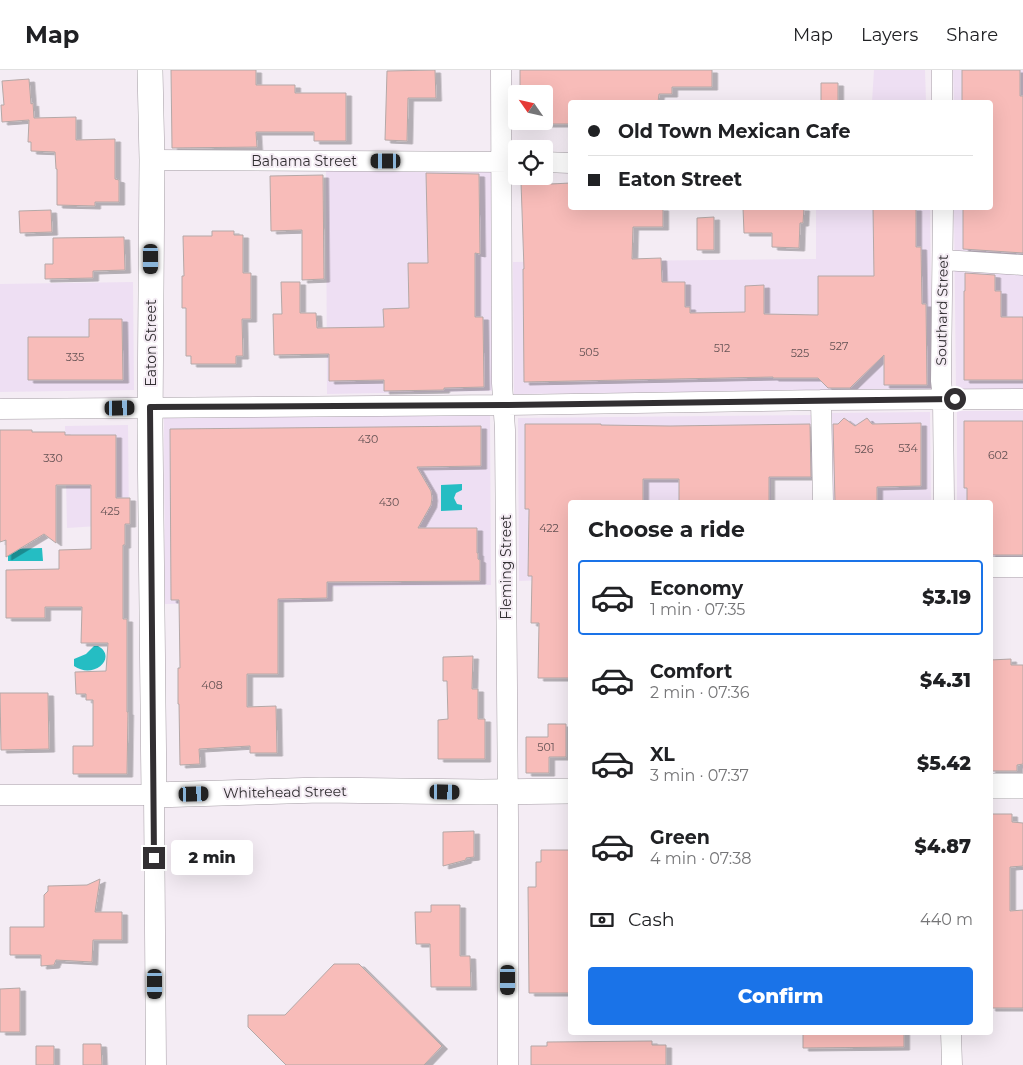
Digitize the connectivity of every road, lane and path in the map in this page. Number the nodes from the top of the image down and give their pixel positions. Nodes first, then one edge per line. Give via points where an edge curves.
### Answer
1 (150, 70) edge
2 (502, 70) edge
3 (942, 70) edge
4 (942, 100) edge
5 (508, 148) edge
6 (152, 160) junction
7 (508, 161) edge
8 (553, 162) edge
9 (568, 162) edge
10 (508, 185) edge
11 (943, 210) edge
12 (943, 260) junction
13 (1023, 265) edge
14 (942, 399) junction
15 (1023, 399) edge
16 (821, 400) junction
17 (503, 405) junction
18 (150, 407) junction
19 (0, 409) edge
20 (823, 500) edge
21 (944, 500) edge
22 (993, 566) edge
23 (1023, 567) edge
24 (993, 786) edge
25 (1023, 786) edge
26 (508, 791) junction
27 (568, 791) edge
28 (0, 795) edge
29 (154, 795) junction
30 (951, 1035) edge
31 (156, 1065) edge
32 (508, 1065) edge
33 (952, 1065) edge

1 - 6 main road, Eaton Street
2 - 5 street, Fleming Street
3 - 4 street
6 - 7 street, Bahama Street
6 - 18 main road, Eaton Street
8 - 9 street
10 - 17 street, Fleming Street
11 - 12 street, Southard Street
12 - 13 street
12 - 14 street, Southard Street
14 - 15 street
14 - 16 street
14 - 21 street, Southard Street
16 - 17 street
16 - 20 street
17 - 18 street
17 - 26 street, Fleming Street
18 - 19 street
18 - 29 main road, Eaton Street
22 - 23 street
24 - 25 main road
26 - 27 main road, Whitehead Street
26 - 29 main road, Whitehead Street via 320,790
26 - 32 street, Fleming Street
28 - 29 street, Whitehead Street
29 - 31 street, Eaton Street
30 - 33 street

